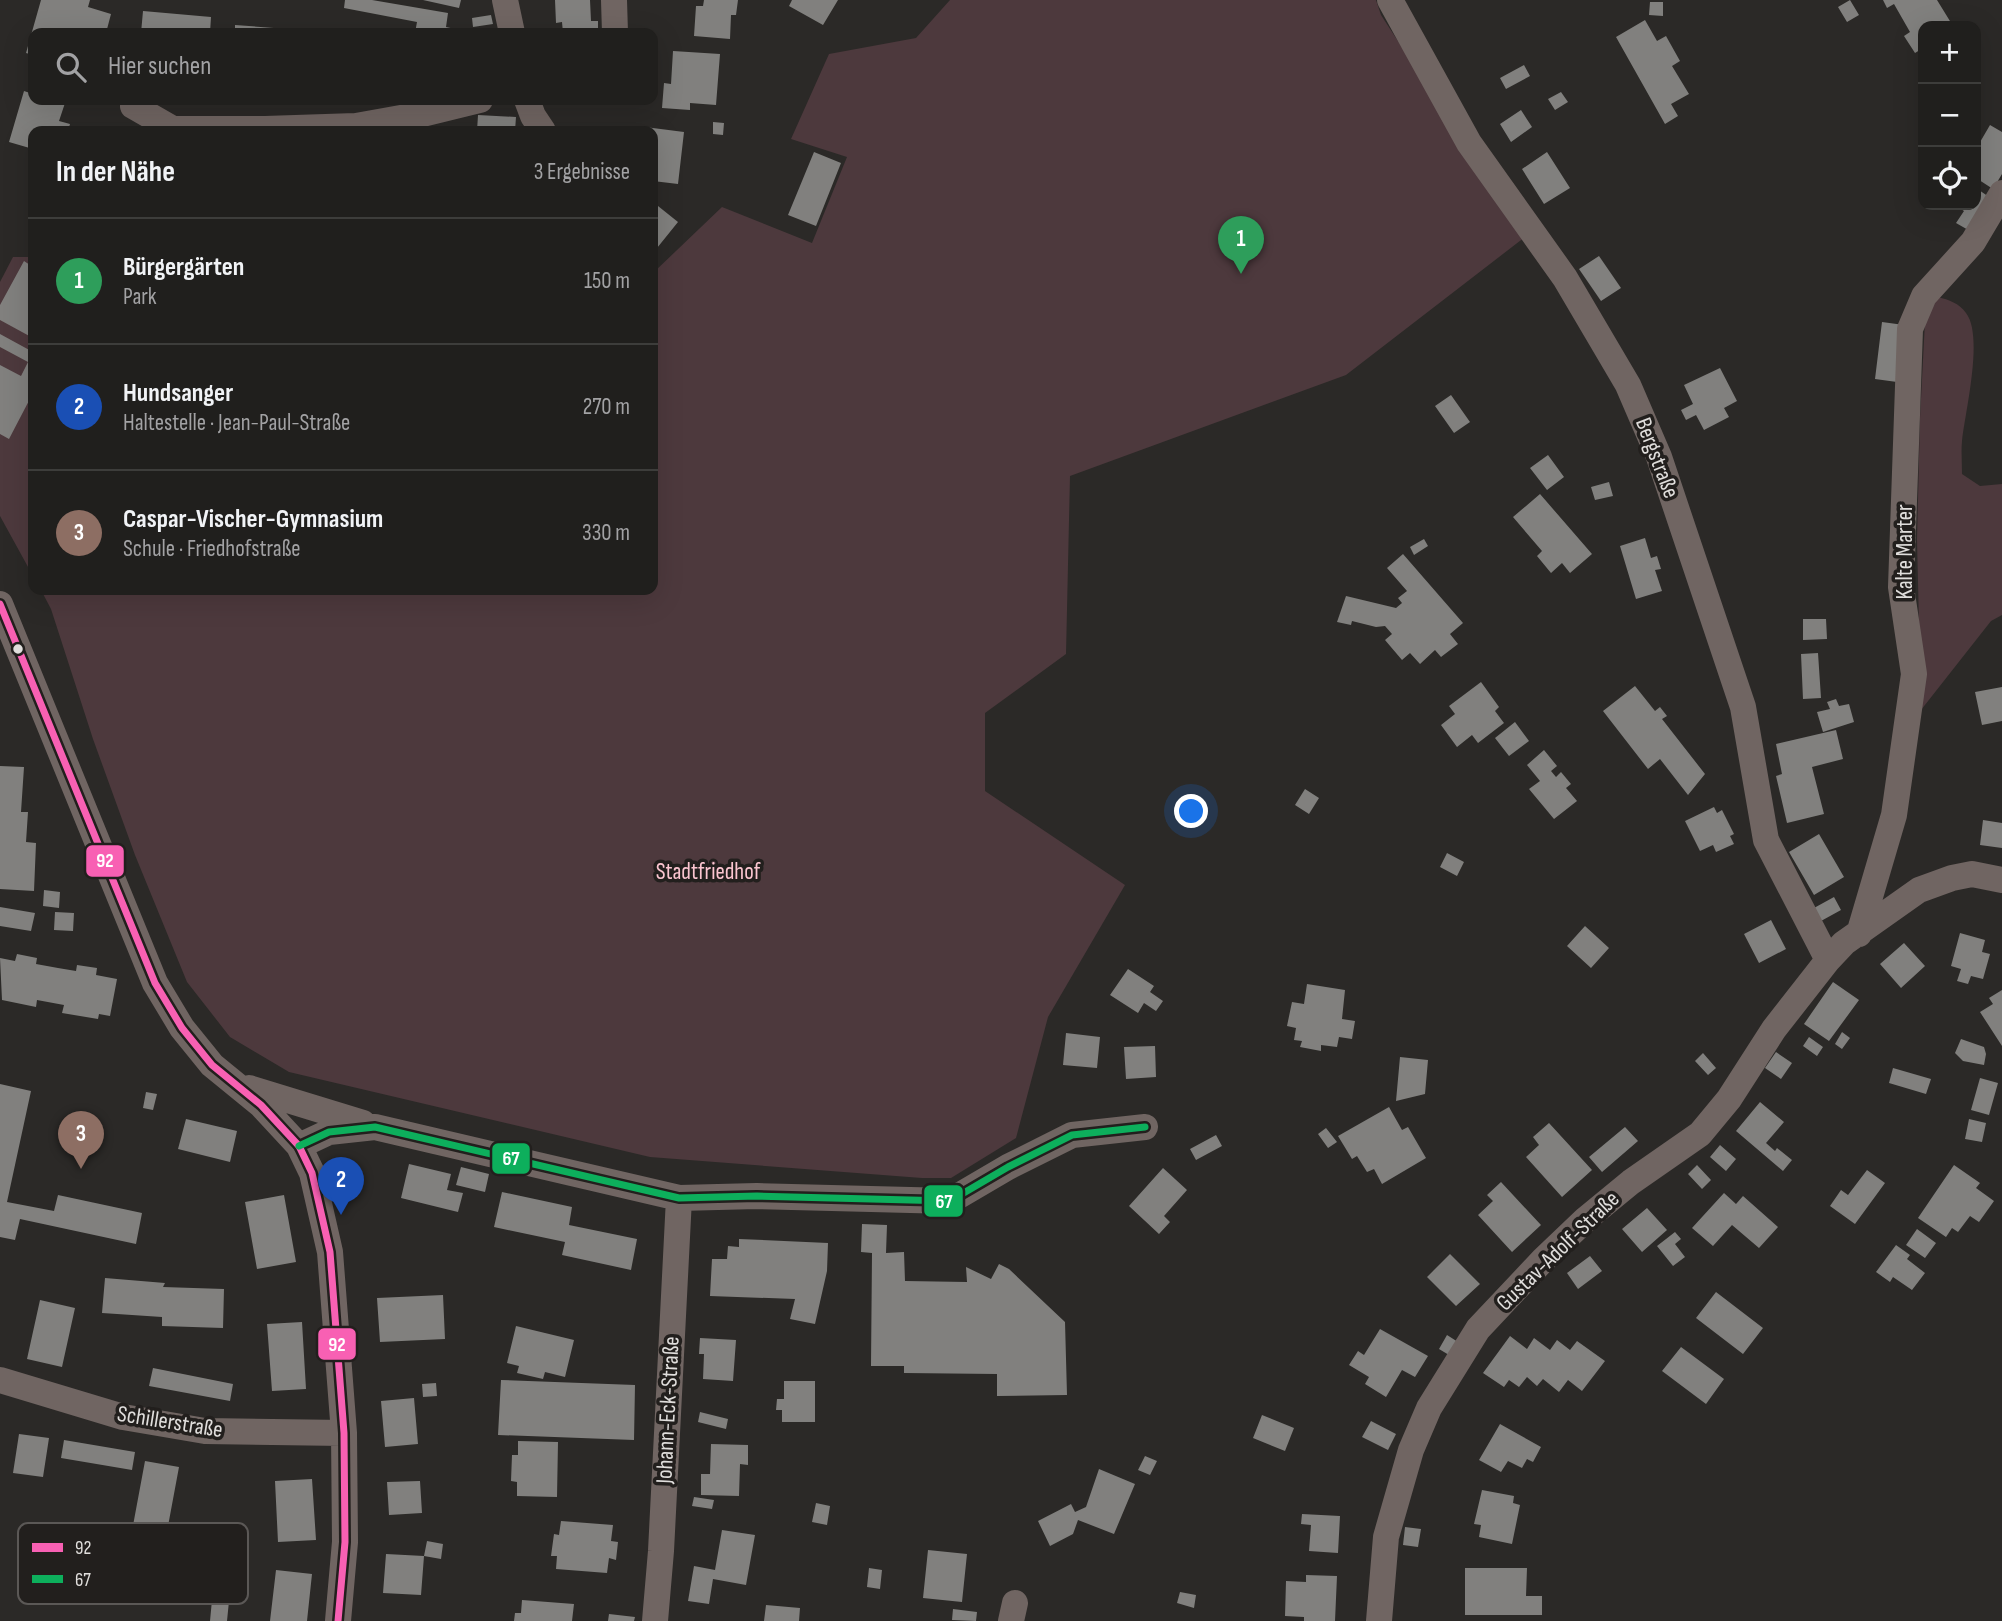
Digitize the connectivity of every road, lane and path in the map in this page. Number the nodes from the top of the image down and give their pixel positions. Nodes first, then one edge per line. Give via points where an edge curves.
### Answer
1 (505, 0) edge
2 (614, 0) edge
3 (1390, 0) edge
4 (511, 28) edge
5 (615, 28) edge
6 (460, 105) edge
7 (529, 105) edge
8 (133, 106) dead end
9 (168, 126) edge
10 (338, 126) edge
11 (540, 126) edge
12 (2002, 193) edge
13 (0, 604) edge
14 (2002, 880) edge
15 (1844, 945) junction
16 (226, 1078) junction
17 (1145, 1126) dead end
18 (375, 1127) junction
19 (299, 1146) junction
20 (679, 1198) junction
21 (0, 1380) edge
22 (344, 1433) junction
23 (338, 1621) edge
24 (655, 1621) edge
25 (1379, 1621) edge

1 - 4 street
2 - 5 street
3 - 15 street, Bergstraße via 1469,144 1565,278 1628,384 1659,457 1742,707 1766,840
6 - 10 street
7 - 11 street
8 - 9 street
12 - 15 street, Kalte Marter via 1972,242 1924,296 1910,329 1901,587 1914,674 1894,815
13 - 16 street via 155,983 182,1028
14 - 15 street via 1972,874 1919,890
15 - 25 street, Gustav-Adolf-Straße via 1774,1029 1729,1099 1700,1134 1586,1219 1478,1329 1429,1408 1411,1450 1386,1537
16 - 18 street via 260,1093
16 - 19 street via 261,1105
17 - 20 street via 1072,1135 950,1201
18 - 19 street via 329,1132
18 - 20 street
19 - 22 street via 312,1173 330,1252
20 - 24 street, Johann-Eck-Straße
21 - 22 street, Schillerstraße via 123,1417 205,1432
22 - 23 street via 345,1542

